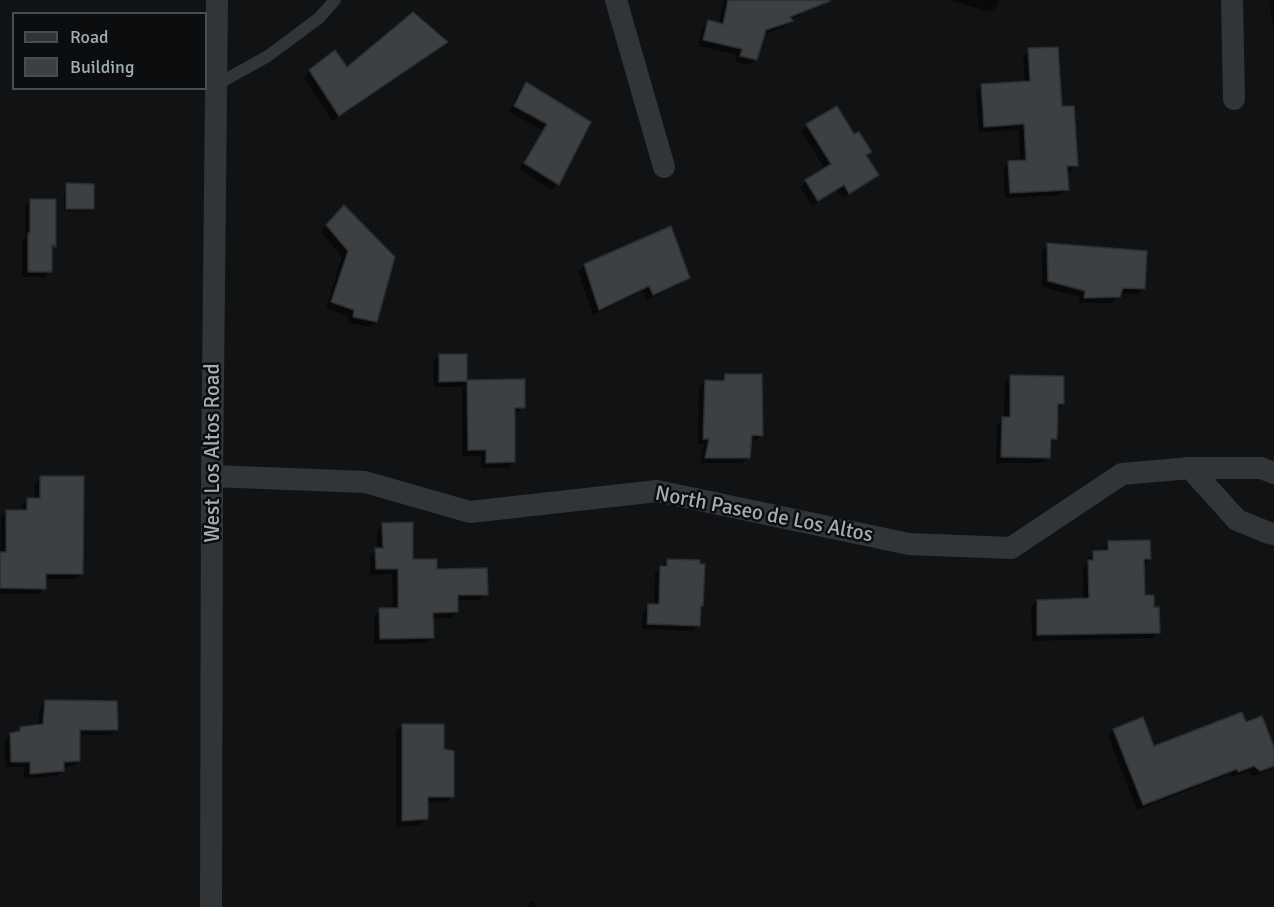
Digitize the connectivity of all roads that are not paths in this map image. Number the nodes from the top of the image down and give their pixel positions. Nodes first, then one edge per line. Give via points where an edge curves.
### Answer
1 (217, 0) edge
2 (335, 0) edge
3 (616, 0) edge
4 (1232, 0) edge
5 (216, 85) junction
6 (1234, 99) dead end
7 (664, 167) dead end
8 (1190, 468) junction
9 (1274, 473) edge
10 (212, 476) junction
11 (1274, 534) edge
12 (211, 907) edge

1 - 5 street, West Los Altos Road
2 - 5 lane via 319,18 268,56
3 - 7 street
4 - 6 street
5 - 10 street, West Los Altos Road
8 - 9 street, North Paseo de Los Altos via 1261,468
8 - 10 street, North Paseo de Los Altos via 1122,474 1011,548 909,544 657,491 470,512 365,482
8 - 11 street via 1237,520
10 - 12 street, West Los Altos Road

